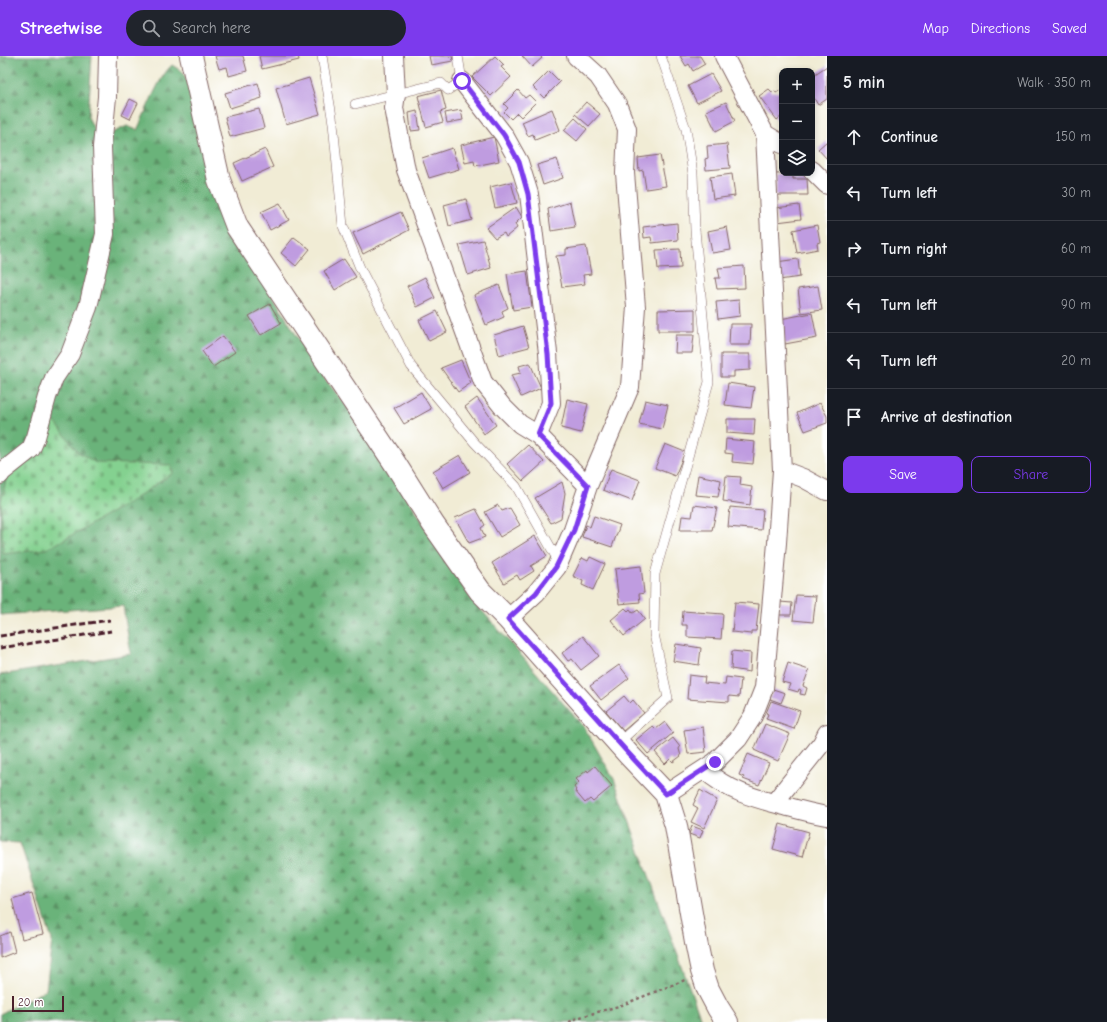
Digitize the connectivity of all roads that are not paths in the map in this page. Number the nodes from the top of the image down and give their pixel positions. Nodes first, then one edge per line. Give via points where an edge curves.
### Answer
1 (108, 56) edge
2 (191, 56) edge
3 (322, 56) edge
4 (394, 56) edge
5 (458, 56) edge
6 (576, 56) edge
7 (661, 56) edge
8 (724, 56) edge
9 (462, 81) junction
10 (396, 94) junction
11 (355, 104) dead end
12 (765, 134) junction
13 (779, 142) edge
14 (815, 173) edge
15 (827, 185) edge
16 (538, 435) junction
17 (782, 470) junction
18 (0, 475) edge
19 (588, 486) junction
20 (827, 491) edge
21 (559, 562) junction
22 (508, 619) junction
23 (827, 733) edge
24 (618, 743) junction
25 (705, 770) junction
26 (666, 794) junction
27 (774, 803) junction
28 (827, 816) edge
29 (727, 1022) edge

1 - 18 street via 102,147 105,234 88,307 70,354 54,378 31,449
2 - 22 street via 219,180 237,227 433,524 480,591
3 - 21 lane via 333,123 343,226 360,268 411,366 474,442 516,486
4 - 10 street
5 - 9 lane
6 - 19 street via 598,76 617,104 627,129 626,173 636,307 630,387
7 - 24 lane via 686,129 690,152 708,382 655,574 654,634 668,698
8 - 12 street
9 - 10 lane via 448,90 441,83
9 - 16 street via 504,135 519,162 528,194 548,354 551,403
10 - 11 lane
10 - 16 street via 394,108 406,170 483,382 520,424
12 - 13 street
12 - 17 street
14 - 15 street
16 - 19 street
17 - 20 street
17 - 25 street via 764,688 753,716 738,739
19 - 21 street via 574,530
21 - 22 street via 536,593
22 - 24 street
23 - 27 street via 822,743
24 - 26 street
25 - 26 street
25 - 27 street via 733,790
26 - 29 street via 676,826 702,971 708,989
27 - 28 street

